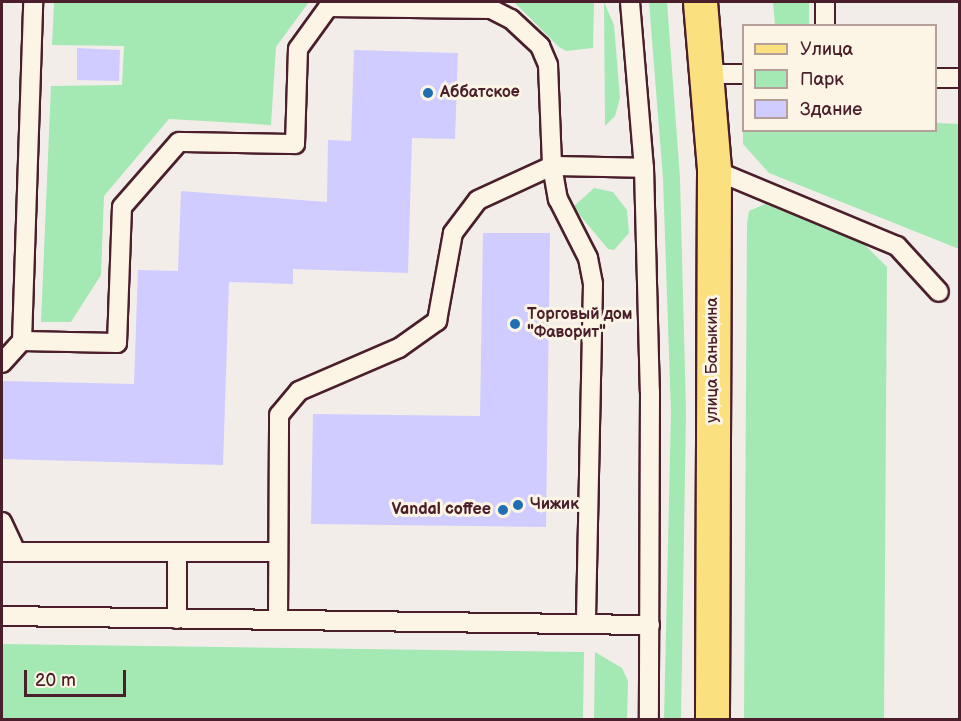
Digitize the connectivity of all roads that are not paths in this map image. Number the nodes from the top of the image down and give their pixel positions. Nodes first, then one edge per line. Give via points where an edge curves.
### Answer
1 (33, 2) edge
2 (630, 2) edge
3 (700, 2) edge
4 (825, 2) edge
5 (330, 4) edge
6 (825, 24) edge
7 (707, 74) junction
8 (742, 74) edge
9 (937, 78) edge
10 (960, 78) edge
11 (552, 166) junction
12 (644, 168) junction
13 (714, 170) junction
14 (939, 292) dead end
15 (22, 341) junction
16 (2, 363) edge
17 (2, 522) edge
18 (9, 552) edge
19 (278, 552) junction
20 (177, 553) junction
21 (2, 616) edge
22 (177, 619) junction
23 (278, 620) junction
24 (586, 624) junction
25 (650, 625) junction
26 (649, 720) edge
27 (712, 720) edge

1 - 15 lane
2 - 12 lane
3 - 7 main road, улица Баныкина
4 - 6 lane
5 - 11 lane via 491,9 511,19 540,46 549,65
5 - 15 lane via 298,49 295,144 179,142 122,207 117,343
7 - 8 lane
7 - 13 main road, улица Баныкина
9 - 10 lane
11 - 12 lane
11 - 19 lane via 478,200 453,233 437,321 399,348 299,391 279,415
11 - 24 lane via 558,200 588,258 593,284
12 - 25 lane
13 - 14 lane via 897,246
13 - 27 main road, улица Баныкина
15 - 16 lane
17 - 18 lane
18 - 20 lane
19 - 20 lane
19 - 23 lane
20 - 22 lane
21 - 22 lane
22 - 23 lane
23 - 24 lane
24 - 25 lane
25 - 26 lane

